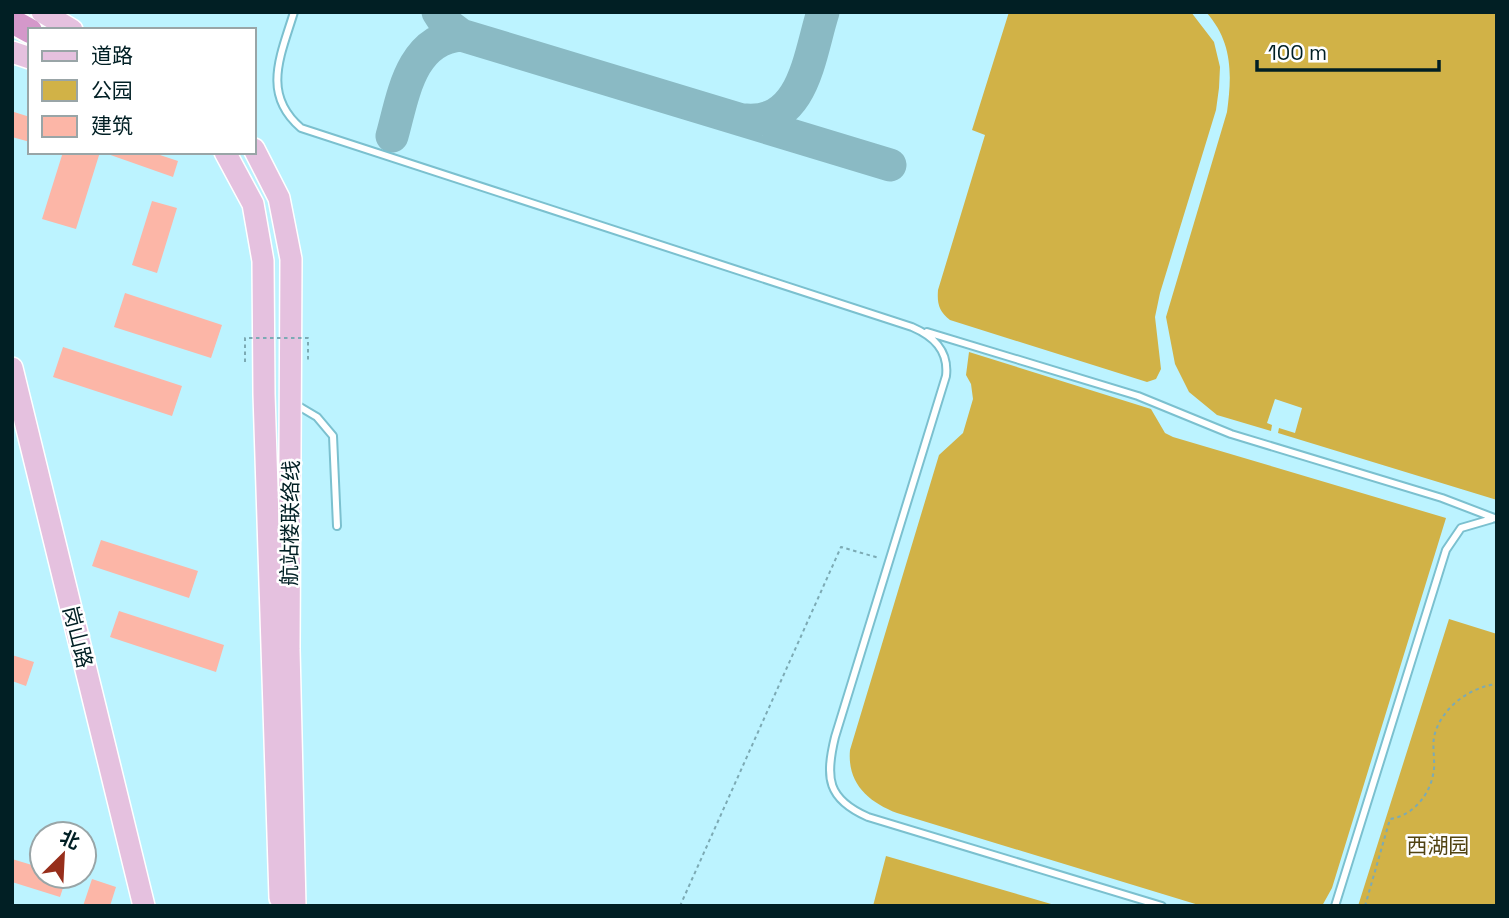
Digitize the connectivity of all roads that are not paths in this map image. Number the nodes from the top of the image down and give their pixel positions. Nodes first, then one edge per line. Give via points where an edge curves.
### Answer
1 (42, 12) edge
2 (294, 12) edge
3 (12, 21) edge
4 (72, 26) edge
5 (24, 44) edge
6 (256, 153) edge
7 (226, 154) edge
8 (912, 327) junction
9 (12, 368) edge
10 (278, 398) junction
11 (1497, 519) edge
12 (337, 526) dead end
13 (144, 906) edge
14 (281, 906) edge
15 (295, 906) edge
16 (1162, 906) edge
17 (1335, 906) edge

1 - 4 main road
2 - 8 lane via 281,55 278,99 286,116 301,128
3 - 5 highway
6 - 10 main road, 航站楼联络线 via 279,198 289,243
7 - 10 main road, 航站楼联络线 via 249,194 260,233
8 - 11 lane via 1138,396 1231,434
8 - 16 lane via 939,344 947,370 831,751 830,779 839,798 868,817
9 - 13 main road, 岗山路
10 - 12 lane via 317,417 332,436
10 - 14 main road, 航站楼联络线
10 - 15 main road, 航站楼联络线
11 - 17 lane via 1461,528 1446,550

